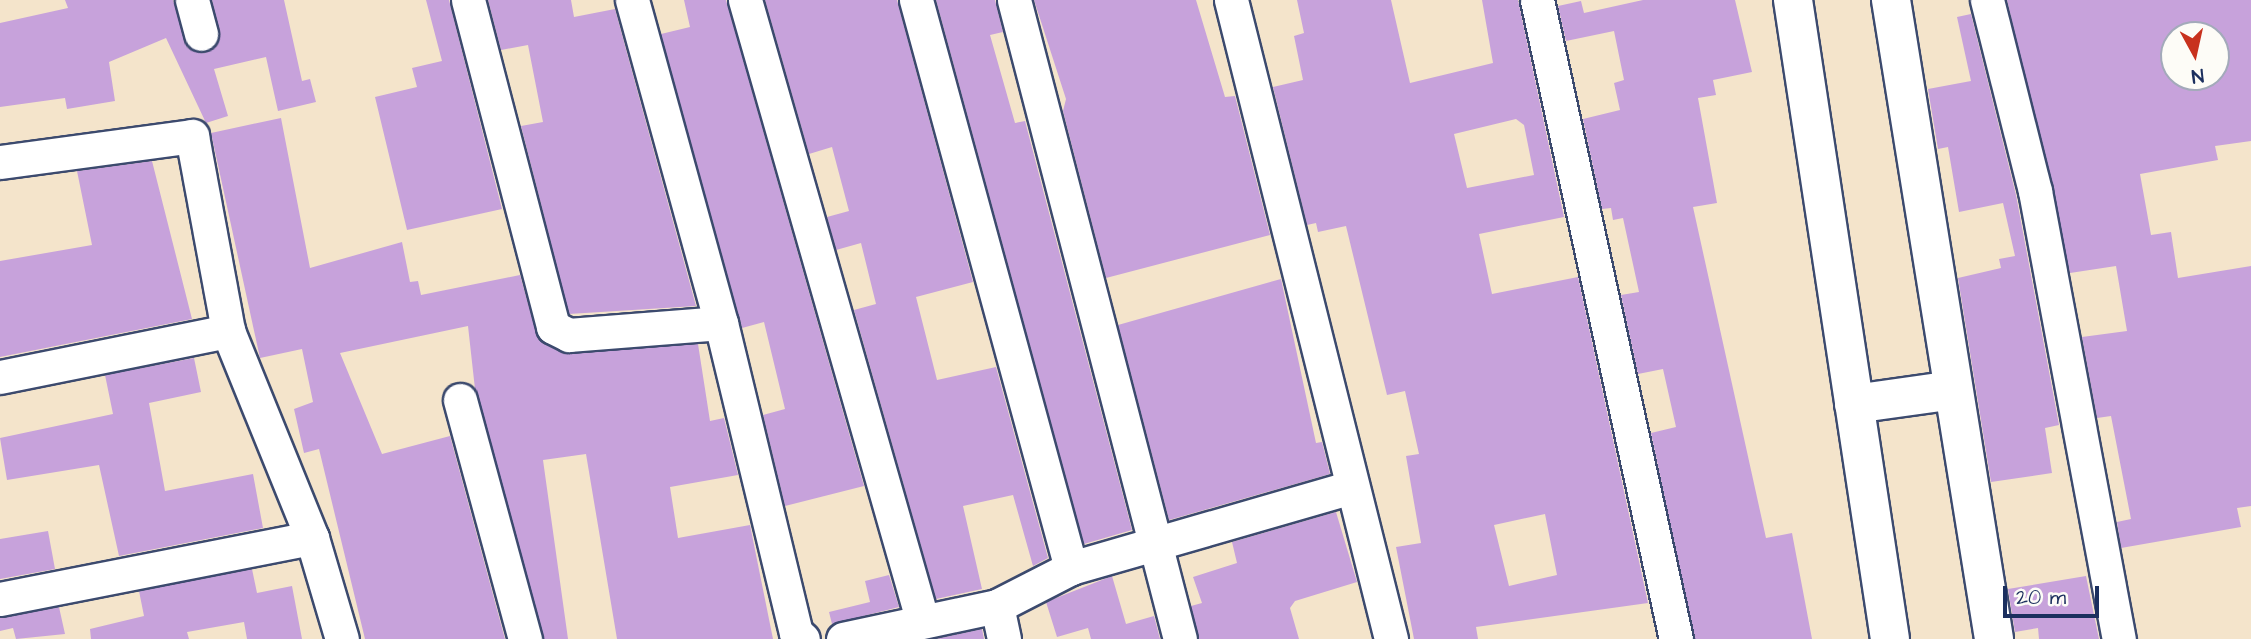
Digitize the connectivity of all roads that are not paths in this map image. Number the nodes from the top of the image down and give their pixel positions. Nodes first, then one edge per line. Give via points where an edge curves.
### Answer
1 (192, 0) edge
2 (468, 0) edge
3 (632, 0) edge
4 (745, 0) edge
5 (916, 0) edge
6 (1014, 0) edge
7 (1231, 0) edge
8 (1537, 0) edge
9 (1793, 0) edge
10 (1891, 0) edge
11 (1987, 0) edge
12 (201, 34) dead end
13 (0, 162) edge
14 (721, 323) junction
15 (228, 331) junction
16 (0, 377) edge
17 (1954, 390) junction
18 (460, 400) dead end
19 (1854, 404) junction
20 (1349, 488) junction
21 (312, 538) junction
22 (1153, 545) junction
23 (1071, 568) junction
24 (0, 599) edge
25 (997, 606) junction
26 (922, 619) junction
27 (796, 637) edge
28 (342, 639) edge
29 (525, 639) edge
30 (844, 639) edge
31 (1004, 639) edge
32 (1180, 639) edge
33 (1391, 639) edge
34 (1675, 639) edge
35 (1890, 639) edge
36 (1994, 639) edge
37 (2119, 639) edge

1 - 12 street
2 - 14 street via 553,327 569,335
3 - 14 street
4 - 26 street
5 - 23 street
6 - 22 street
7 - 20 street
8 - 34 street
9 - 19 street
10 - 17 street
11 - 37 street via 2035,191
13 - 15 street via 192,136
14 - 27 street
15 - 16 street
15 - 21 street
17 - 19 street
17 - 36 street
18 - 29 street
19 - 35 street
20 - 22 street
20 - 33 street
21 - 24 street
21 - 28 street
22 - 23 street
22 - 32 street
23 - 25 street
25 - 26 street
25 - 31 street
26 - 30 street

